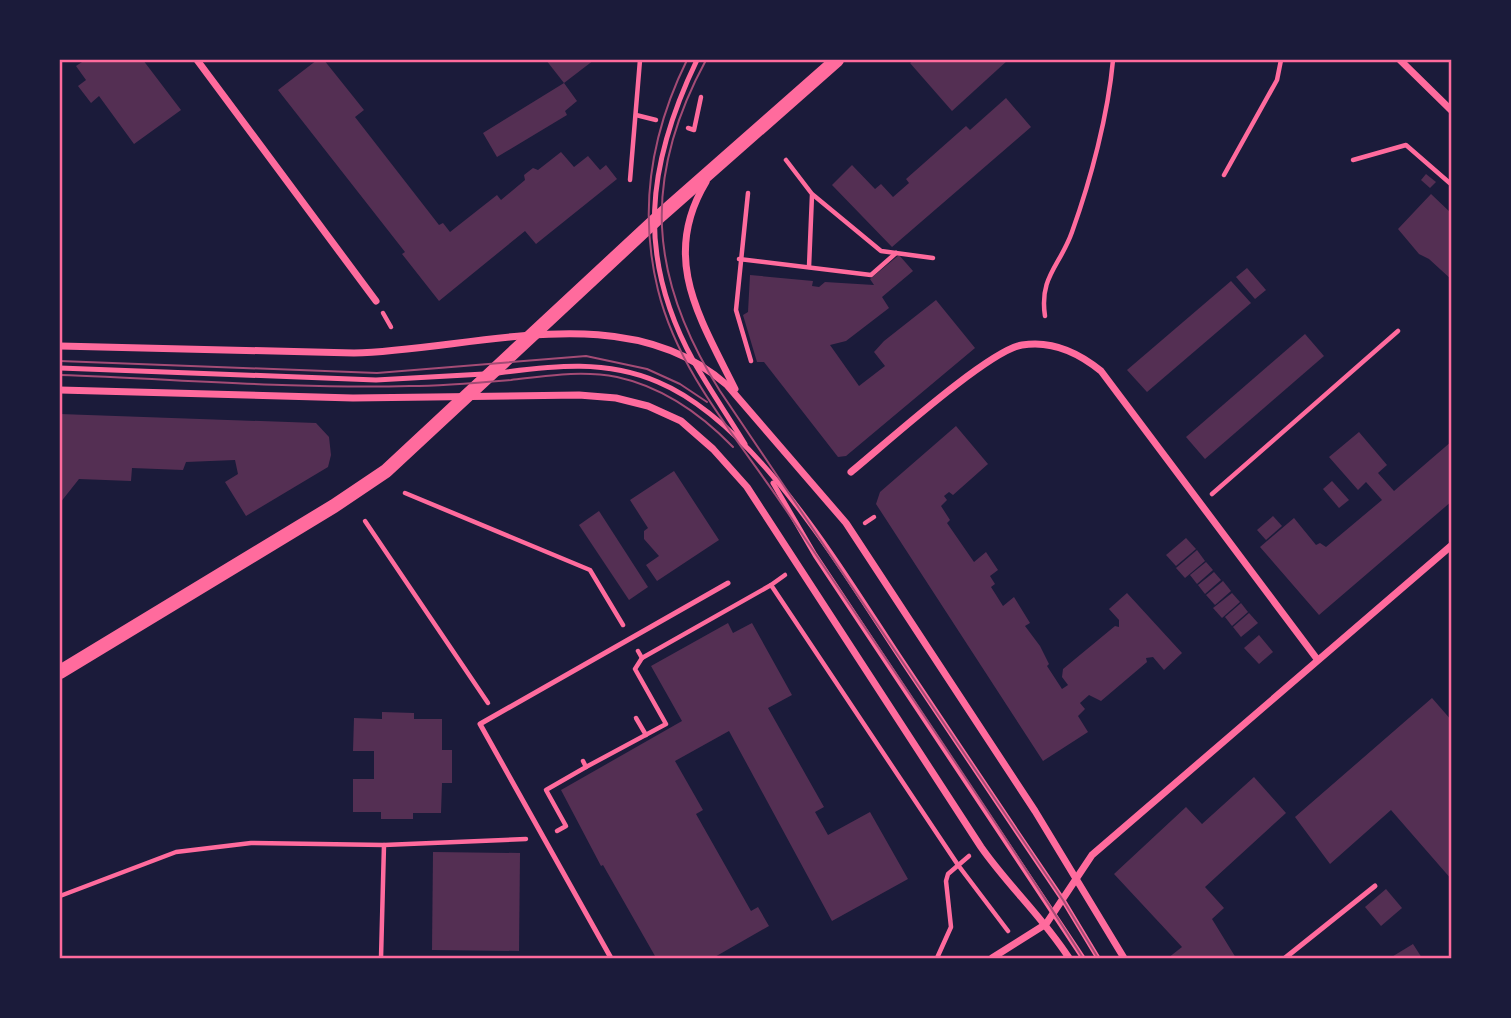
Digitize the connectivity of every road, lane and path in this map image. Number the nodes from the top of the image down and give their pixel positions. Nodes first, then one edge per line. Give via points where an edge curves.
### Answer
1 (197, 60) edge
2 (640, 60) edge
3 (697, 60) edge
4 (837, 60) edge
5 (1113, 60) edge
6 (1281, 60) edge
7 (1400, 60) edge
8 (703, 90) dead end
9 (1451, 111) edge
10 (694, 130) dead end
11 (786, 160) dead end
12 (1353, 160) dead end
13 (718, 165) junction
14 (1224, 175) dead end
15 (630, 180) dead end
16 (1451, 185) edge
17 (748, 193) dead end
18 (812, 194) junction
19 (655, 221) junction
20 (896, 253) junction
21 (933, 258) dead end
22 (739, 259) junction
23 (809, 267) junction
24 (376, 302) dead end
25 (1045, 316) dead end
26 (1398, 331) dead end
27 (533, 336) junction
28 (60, 346) edge
29 (694, 361) junction
30 (751, 361) dead end
31 (60, 368) edge
32 (493, 373) junction
33 (60, 390) edge
34 (466, 397) junction
35 (740, 400) junction
36 (766, 471) junction
37 (851, 472) dead end
38 (405, 493) dead end
39 (1200, 504) junction
40 (365, 521) dead end
41 (1451, 545) edge
42 (728, 583) dead end
43 (632, 639) junction
44 (642, 658) junction
45 (1317, 659) junction
46 (60, 673) edge
47 (495, 716) junction
48 (636, 718) dead end
49 (646, 735) junction
50 (583, 761) dead end
51 (586, 767) junction
52 (545, 838) junction
53 (384, 845) junction
54 (958, 865) junction
55 (1077, 878) junction
56 (1375, 886) dead end
57 (60, 897) edge
58 (1063, 900) junction
59 (1054, 912) junction
60 (1046, 924) junction
61 (1018, 943) junction
62 (381, 958) edge
63 (611, 958) edge
64 (937, 958) edge
65 (992, 958) edge
66 (1069, 958) edge
67 (1083, 958) edge
68 (1098, 958) edge
69 (1124, 958) edge
70 (1285, 958) edge

1 - 24 street
2 - 15 path
3 - 19 lane via 673,111 659,158
4 - 13 main road
5 - 25 path via 1110,94 1072,232 1045,283
6 - 14 path via 1277,80
7 - 9 street
8 - 10 path
11 - 18 path
12 - 16 path via 1406,145
13 - 19 main road
13 - 35 street via 690,214 684,260 696,308
17 - 22 path
18 - 20 path via 881,251
18 - 23 path
19 - 27 main road
19 - 29 lane via 667,296
20 - 21 path
20 - 23 path via 872,275
22 - 23 path
22 - 30 path via 736,310
26 - 39 path
27 - 28 street via 364,353
27 - 29 street via 634,340
27 - 32 main road
29 - 35 street
29 - 36 lane
31 - 32 lane via 376,380
32 - 34 main road
32 - 36 lane via 587,365 644,376 702,406
33 - 34 street
34 - 46 main road via 386,471
34 - 60 street via 616,398 666,413 700,436 747,487 1001,875
35 - 55 street via 846,523
36 - 58 lane via 806,517
36 - 59 lane via 815,555
37 - 39 street via 1001,351 1038,344 1070,351 1101,371
38 - 43 path via 590,570
39 - 45 street
40 - 47 path
41 - 45 street
42 - 43 lane
43 - 44 path
43 - 47 lane
44 - 49 path via 635,669 666,724
44 - 54 path via 771,585
45 - 55 street via 1092,855
47 - 52 lane via 480,724
48 - 49 path
49 - 51 path
50 - 51 path
51 - 52 path via 546,790 566,826
52 - 53 path
52 - 63 lane
53 - 57 path via 251,843 176,852
53 - 62 path
54 - 61 path
54 - 64 path via 946,881 951,927
55 - 58 street
55 - 69 street
56 - 70 lane
58 - 59 street
58 - 68 lane
59 - 60 street
59 - 67 lane
60 - 61 street
60 - 66 street
61 - 65 street

